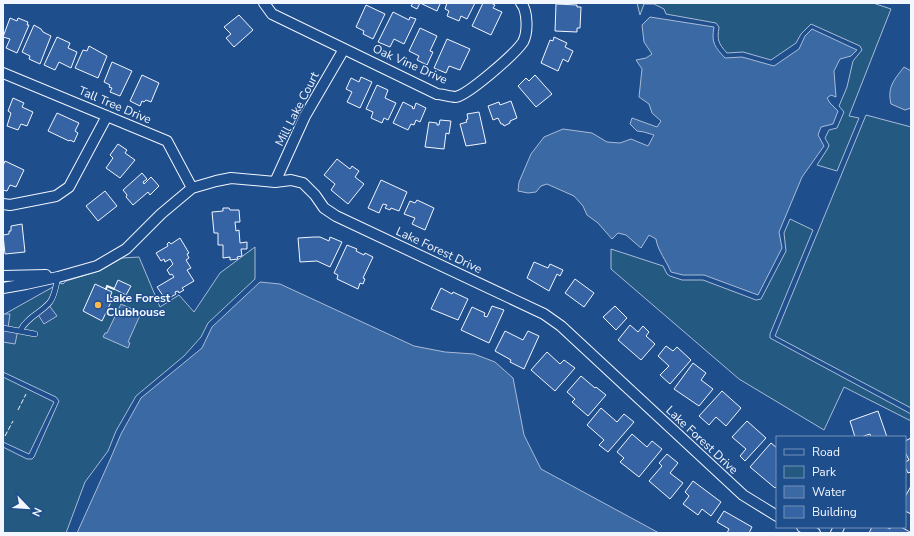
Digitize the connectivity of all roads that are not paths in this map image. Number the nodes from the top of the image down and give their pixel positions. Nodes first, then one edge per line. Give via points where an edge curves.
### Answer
1 (264, 3) edge
2 (522, 3) edge
3 (344, 49) junction
4 (3, 73) edge
5 (106, 116) junction
6 (274, 182) junction
7 (192, 188) junction
8 (3, 204) edge
9 (3, 276) edge
10 (58, 277) junction
11 (3, 288) edge
12 (3, 328) edge
13 (20, 330) junction
14 (35, 334) dead end
15 (776, 515) edge
16 (804, 528) edge
17 (815, 533) edge

1 - 3 street, Oak Vine Drive via 272,14
2 - 3 street, Oak Vine Drive via 527,22 524,41 469,90 455,97 437,94
3 - 6 street, Mill Lake Court via 305,116
4 - 5 street, Tall Tree Drive
5 - 7 street, Tall Tree Drive via 167,141
5 - 8 street via 70,187 56,196
6 - 7 street, Lake Forest Drive via 231,178
6 - 15 street, Lake Forest Drive via 291,180 303,183 324,208 336,216 544,314 561,326 743,495
7 - 10 street, Lake Forest Drive via 126,249 97,266
9 - 10 street, Lake Forest Drive
10 - 11 street, Lake Forest Drive
10 - 13 lane via 52,300 30,317
12 - 13 lane
13 - 14 lane
16 - 17 street

